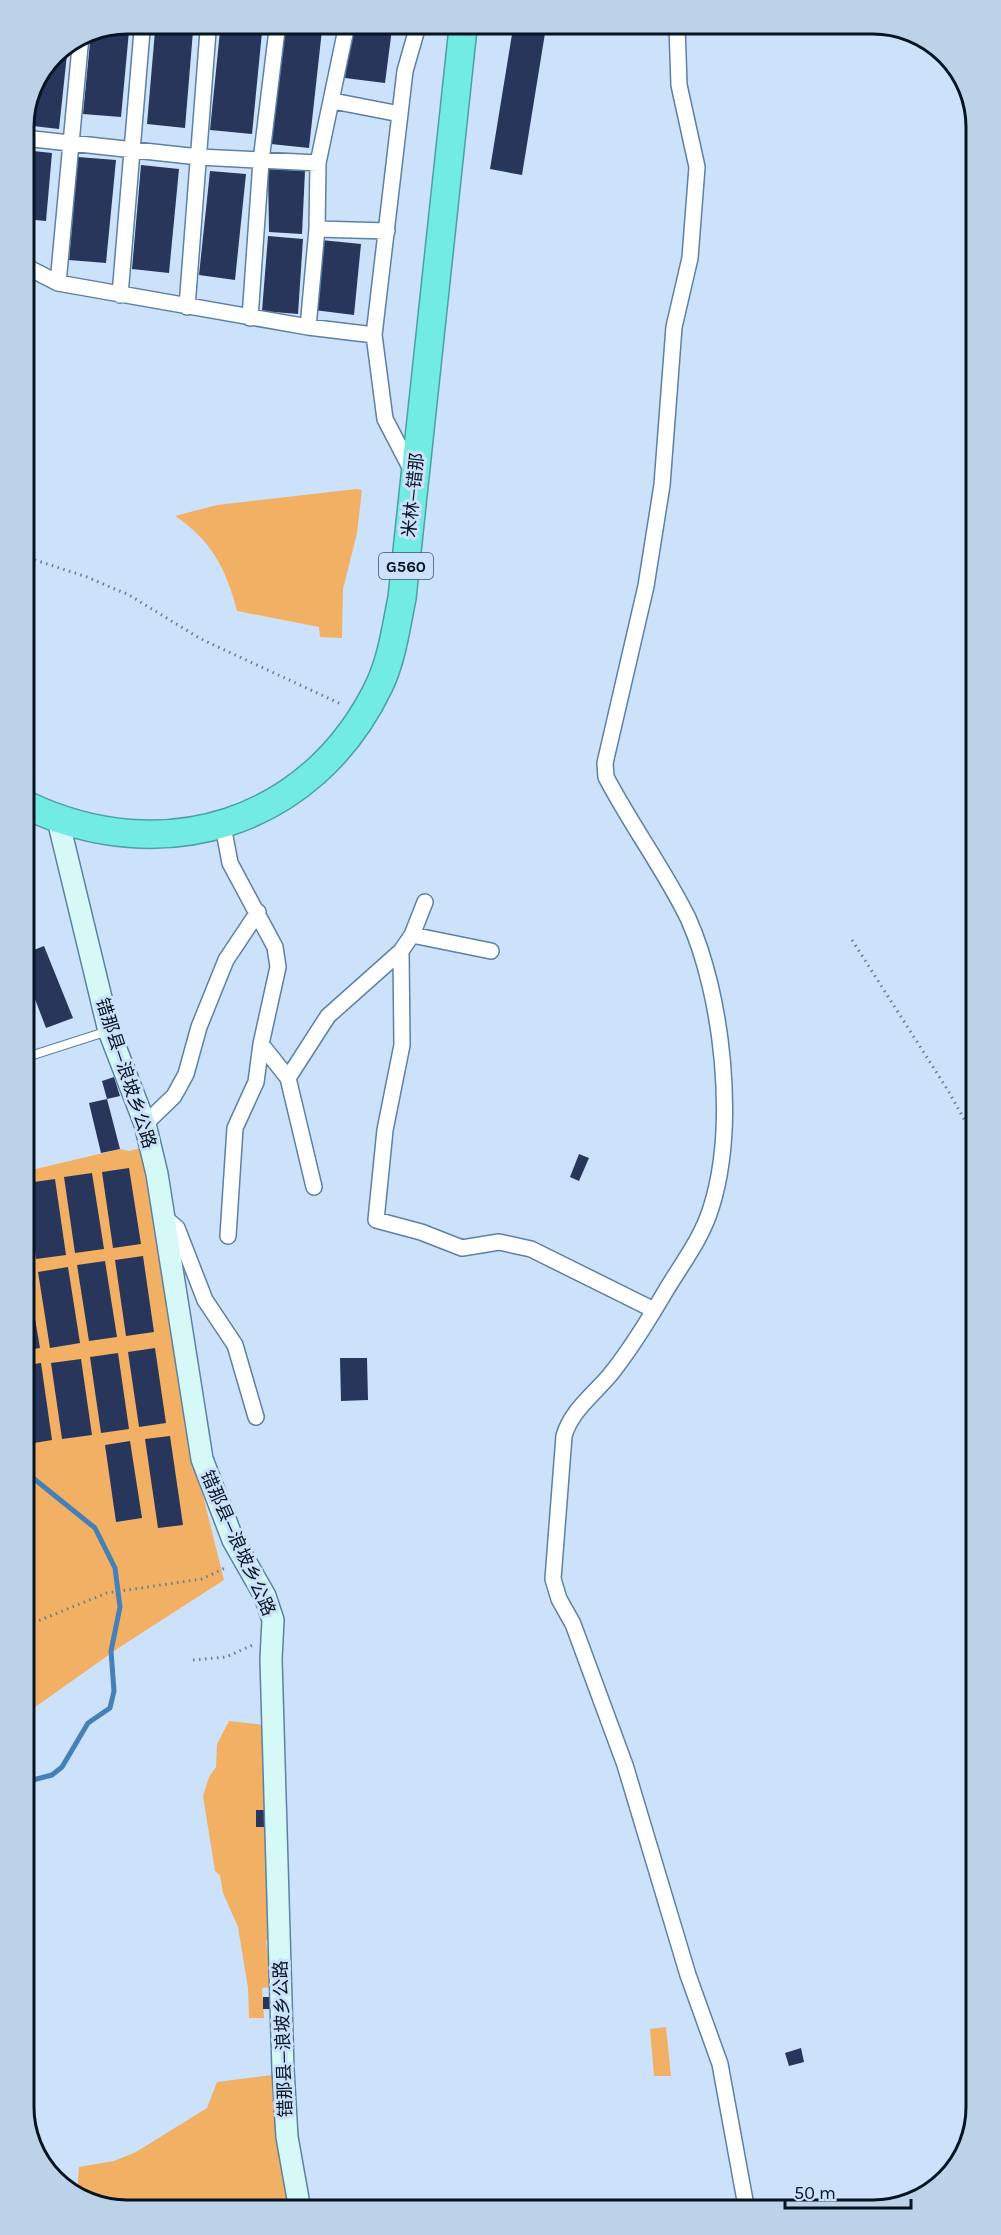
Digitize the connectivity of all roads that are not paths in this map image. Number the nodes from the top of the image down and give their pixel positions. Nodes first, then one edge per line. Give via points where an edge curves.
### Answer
1 (142, 34) edge
2 (208, 34) edge
3 (276, 34) edge
4 (345, 34) edge
5 (415, 34) edge
6 (462, 34) edge
7 (677, 35) edge
8 (80, 48) edge
9 (333, 101) junction
10 (400, 114) junction
11 (35, 139) edge
12 (70, 142) junction
13 (134, 150) junction
14 (199, 157) junction
15 (261, 161) junction
16 (318, 163) junction
17 (317, 229) junction
18 (387, 231) junction
19 (35, 271) edge
20 (58, 283) junction
21 (120, 295) junction
22 (187, 307) junction
23 (250, 318) junction
24 (308, 327) junction
25 (374, 335) junction
26 (415, 476) junction
27 (35, 809) edge
28 (58, 820) junction
29 (223, 826) junction
30 (425, 902) dead end
31 (258, 912) junction
32 (411, 935) junction
33 (401, 951) junction
34 (491, 951) dead end
35 (109, 1030) junction
36 (261, 1044) junction
37 (35, 1054) edge
38 (288, 1078) junction
39 (145, 1124) junction
40 (314, 1187) dead end
41 (164, 1217) junction
42 (228, 1236) dead end
43 (654, 1310) junction
44 (256, 1417) dead end
45 (298, 2200) edge
46 (745, 2200) edge

1 - 13 street
2 - 14 street
3 - 15 street
4 - 9 street
5 - 10 street via 405,71
6 - 26 highway, 米林—错那 / G560
7 - 43 street via 679,85 697,167 690,258 674,327 662,485 646,586 604,763 606,777 668,880 702,952 720,1038 722,1143 711,1209
8 - 12 street
9 - 10 street
9 - 16 street
10 - 18 street
11 - 12 street
12 - 13 street
12 - 20 street
13 - 14 street
13 - 21 street
14 - 15 street
14 - 22 street
15 - 16 street
15 - 23 street
16 - 17 street
17 - 18 street
17 - 24 street
18 - 25 street
19 - 20 street
20 - 21 street
21 - 22 street
22 - 23 street
23 - 24 street
24 - 25 street
25 - 26 street via 386,419
26 - 29 highway, 米林—错那 / G560 via 402,598 391,654 364,714 316,772 288,794
27 - 28 highway, 米林—错那 / G560
28 - 29 highway, 米林—错那 / G560 via 136,835 173,836
28 - 35 main road, 错那县—浪坡乡公路
29 - 31 street via 230,863
30 - 32 street
31 - 36 street via 274,947 278,967
31 - 39 street via 226,960 186,1074 174,1096
32 - 33 street
32 - 34 street
33 - 38 street via 328,1016
33 - 43 street via 402,1045 385,1130 376,1220 462,1248 500,1242 531,1249
35 - 37 lane
35 - 39 main road, 错那县—浪坡乡公路
36 - 38 street
36 - 42 street via 256,1082 235,1128
38 - 40 street
39 - 41 main road, 错那县—浪坡乡公路
41 - 44 street via 177,1228 205,1300 234,1345
41 - 45 main road, 错那县—浪坡乡公路 via 202,1459 233,1540 265,1596 273,1620 283,2070 287,2137
43 - 46 street via 637,1339 568,1421 553,1579 625,1765 688,1975 720,2064

